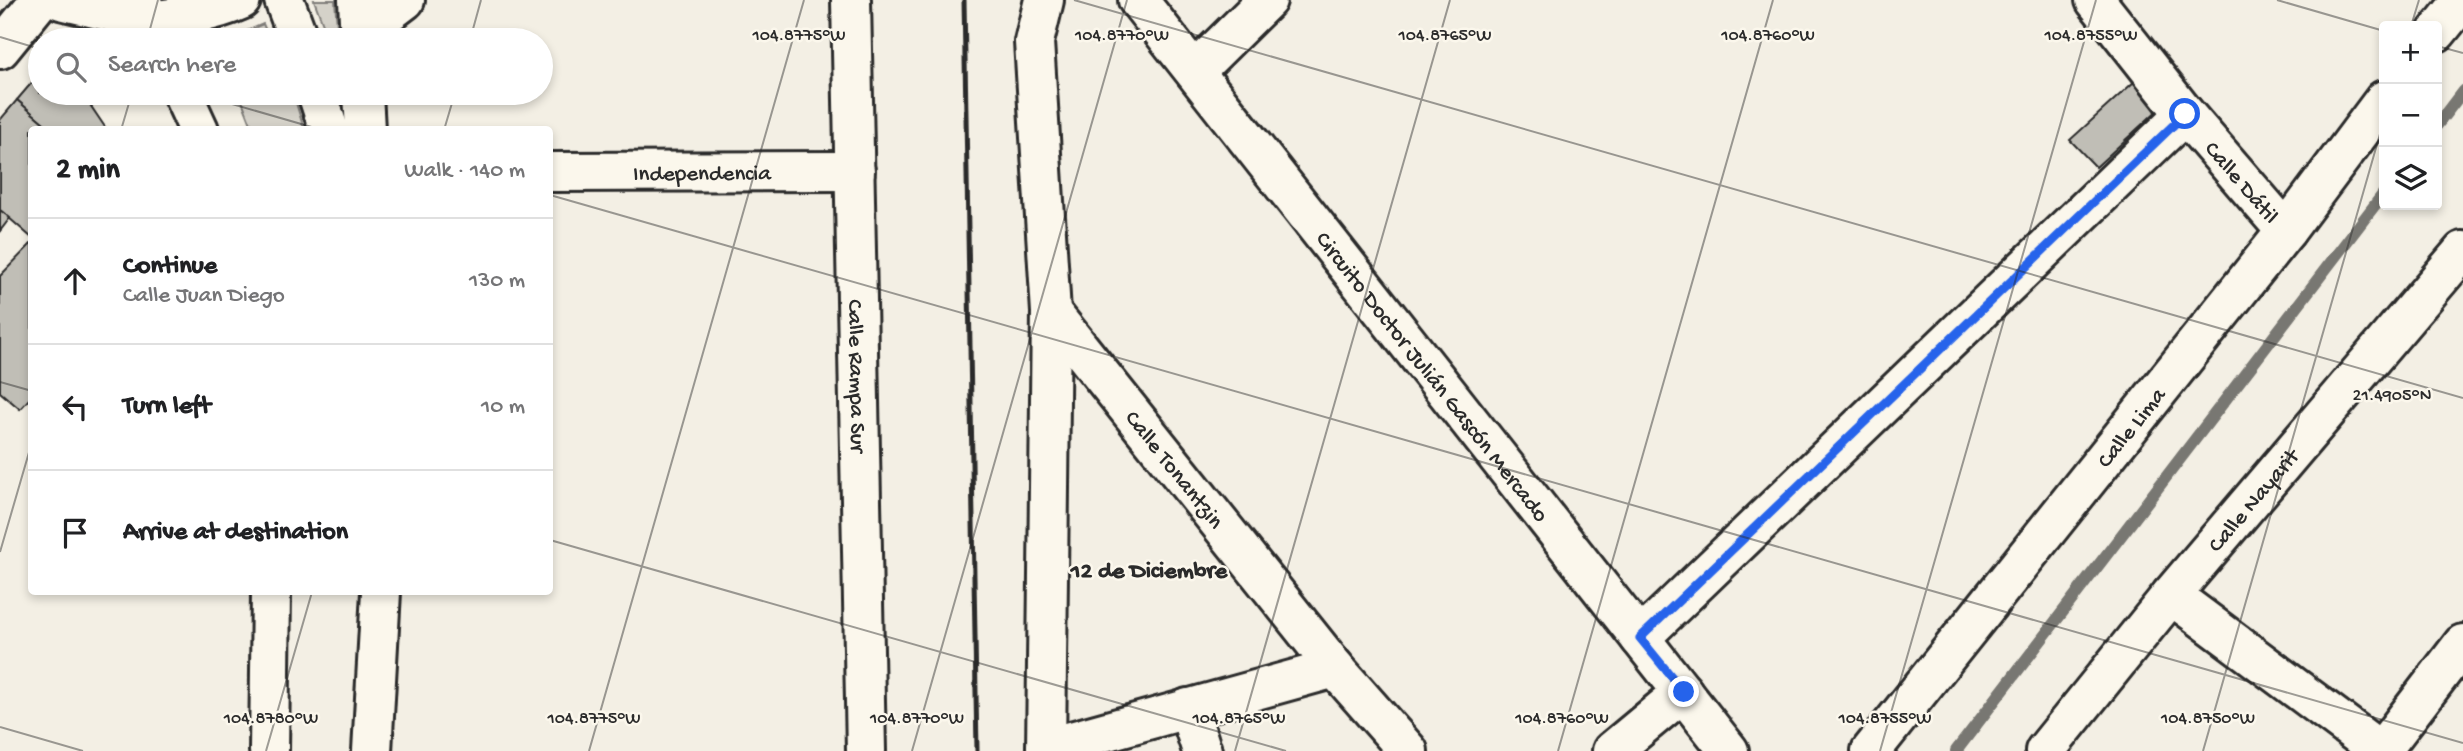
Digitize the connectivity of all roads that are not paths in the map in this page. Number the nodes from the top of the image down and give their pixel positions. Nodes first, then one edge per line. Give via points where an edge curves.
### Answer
1 (40, 0) edge
2 (61, 0) edge
3 (241, 0) edge
4 (284, 0) edge
5 (405, 0) edge
6 (851, 0) edge
7 (1044, 0) edge
8 (1138, 0) edge
9 (1267, 0) edge
10 (2095, 0) edge
11 (2463, 0) edge
12 (150, 20) edge
13 (359, 25) edge
14 (2442, 26) edge
15 (294, 28) edge
16 (0, 49) edge
17 (1195, 71) junction
18 (188, 105) edge
19 (321, 105) edge
20 (364, 105) edge
21 (2379, 107) edge
22 (2185, 114) junction
23 (198, 126) edge
24 (328, 126) edge
25 (365, 126) edge
26 (855, 171) junction
27 (553, 173) edge
28 (2286, 231) junction
29 (2463, 251) edge
30 (1051, 312) junction
31 (271, 595) edge
32 (381, 595) edge
33 (2171, 595) junction
34 (1640, 638) junction
35 (2463, 644) edge
36 (1335, 668) junction
37 (1684, 692) junction
38 (1188, 708) junction
39 (1046, 750) edge
40 (269, 751) edge
41 (372, 751) edge
42 (866, 751) edge
43 (1202, 751) edge
44 (1408, 751) edge
45 (1612, 751) edge
46 (1729, 751) edge
47 (1871, 751) edge
48 (2045, 751) edge
49 (2380, 751) edge

1 - 16 main road
2 - 12 main road
3 - 12 main road via 196,15
4 - 15 main road
5 - 13 main road
6 - 26 main road, Calle Rampa Sur
7 - 30 main road via 1034,42
8 - 17 main road, Circuito Doctor Julián Gascón Mercado
9 - 17 main road
10 - 22 main road, Calle Dátil
11 - 14 main road
17 - 34 main road, Circuito Doctor Julián Gascón Mercado
18 - 23 main road
19 - 24 main road
20 - 25 main road
21 - 28 main road, Calle Lima
22 - 28 main road, Calle Dátil
22 - 34 main road
26 - 27 main road, Independencia
26 - 42 main road, Calle Rampa Sur
28 - 47 main road, Calle Lima
29 - 33 main road, Calle Nayarit
30 - 36 main road, Calle Tonantzin
30 - 39 main road
31 - 40 main road
32 - 41 main road
33 - 48 main road, Calle Nayarit
33 - 49 main road
34 - 37 main road, Circuito Doctor Julián Gascón Mercado
35 - 49 main road
36 - 38 main road
36 - 44 main road, Calle Tonantzin
37 - 45 main road
37 - 46 main road, Circuito Doctor Julián Gascón Mercado
38 - 39 main road
38 - 43 main road

